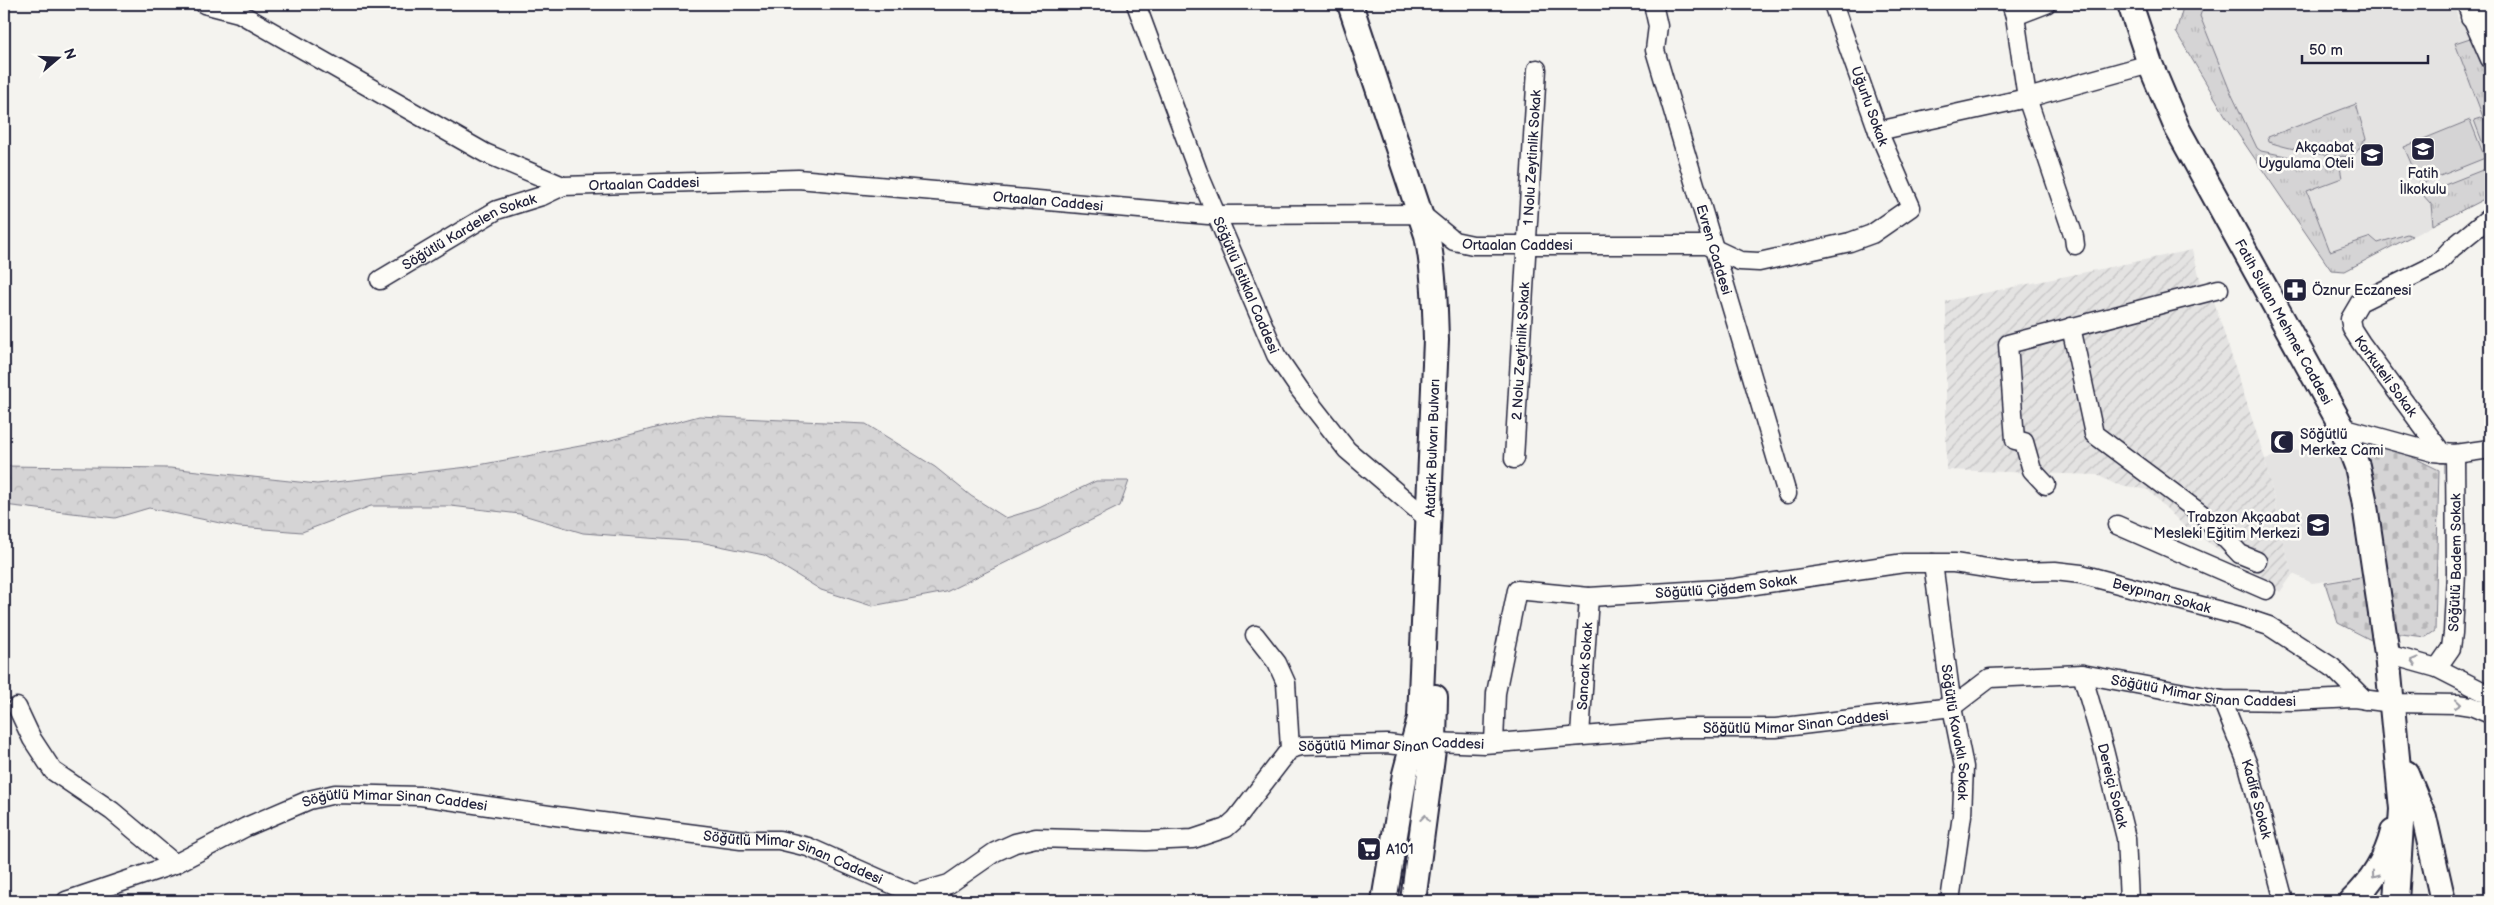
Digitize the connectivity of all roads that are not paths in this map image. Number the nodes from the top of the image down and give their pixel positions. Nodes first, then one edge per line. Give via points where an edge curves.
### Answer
1 (204, 4) edge
2 (1136, 4) edge
3 (1350, 4) edge
4 (1363, 4) edge
5 (1653, 4) edge
6 (1832, 4) edge
7 (2046, 4) edge
8 (2130, 4) edge
9 (2013, 10) edge
10 (2468, 10) edge
11 (2490, 15) edge
12 (2490, 60) edge
13 (2150, 64) junction
14 (1537, 69) dead end
15 (2027, 98) junction
16 (1878, 132) junction
17 (562, 186) junction
18 (1911, 207) joint
19 (1216, 215) junction
20 (2490, 217) edge
21 (1429, 221) junction
22 (1526, 245) junction
23 (2075, 245) dead end
24 (1717, 253) junction
25 (380, 280) dead end
26 (2219, 289) dead end
27 (2071, 327) junction
28 (2342, 427) junction
29 (2490, 449) edge
30 (2449, 453) junction
31 (1514, 459) dead end
32 (2046, 485) dead end
33 (1787, 494) dead end
34 (1429, 520) junction
35 (2117, 525) dead end
36 (2257, 561) dead end
37 (1933, 563) junction
38 (2266, 590) dead end
39 (1589, 597) junction
40 (1255, 635) dead end
41 (2387, 654) junction
42 (2437, 668) junction
43 (2082, 674) junction
44 (2490, 695) edge
45 (2222, 700) junction
46 (2365, 700) junction
47 (2392, 703) junction
48 (16, 707) dead end
49 (1952, 707) junction
50 (2490, 714) edge
51 (1580, 736) junction
52 (1494, 743) junction
53 (1423, 745) junction
54 (2394, 746) junction
55 (1290, 749) junction
56 (2399, 778) junction
57 (174, 864) junction
58 (912, 898) edge
59 (66, 901) edge
60 (943, 901) edge
61 (1384, 901) edge
62 (1413, 901) edge
63 (1950, 901) edge
64 (2129, 901) edge
65 (2284, 901) edge
66 (2352, 901) edge
67 (2396, 901) edge
68 (2443, 901) edge

1 - 17 street, Ortaalan Caddesi via 238,14 486,153
2 - 19 street, Söğütlü İstiklal Caddesi
3 - 21 street, Atatürk Bulvarı Bulvarı
4 - 21 street, Atatürk Bulvarı Bulvarı via 1431,200
5 - 24 street, Evren Caddesi via 1658,26 1655,50
6 - 16 street, Uğurlu Sokak
7 - 9 street
8 - 13 street, Fatih Sultan Mehmet Caddesi
9 - 15 street
10 - 11 street
10 - 12 street
13 - 15 street
13 - 28 street, Fatih Sultan Mehmet Caddesi via 2176,128
14 - 22 street, 1 Nolu Zeytinlik Sokak
15 - 16 street
15 - 23 street
16 - 18 street, Uğurlu Sokak
17 - 19 street, Ortaalan Caddesi via 798,179
17 - 25 street, Söğütlü Kardelen Sokak via 497,210
18 - 24 street, Ortaalan Caddesi via 1872,234 1850,242 1759,262 1740,262
19 - 21 street, Ortaalan Caddesi
19 - 34 street, Söğütlü İstiklal Caddesi via 1276,355 1300,390 1347,450
20 - 30 street, Korkuteli Sokak via 2437,264 2360,302 2350,319 2361,343
21 - 22 street, Ortaalan Caddesi via 1454,241 1473,245
21 - 34 street, Atatürk Bulvarı Bulvarı via 1436,340
21 - 53 street, Atatürk Bulvarı Bulvarı via 1443,256 1449,332
22 - 24 street, Ortaalan Caddesi via 1706,245
22 - 31 street, 2 Nolu Zeytinlik Sokak
24 - 33 street, Evren Caddesi
26 - 27 street
27 - 32 street via 2008,344 2015,440 2024,442 2032,470
27 - 36 street via 2094,434 2204,516 2240,554
28 - 30 street
28 - 41 street, Fatih Sultan Mehmet Caddesi via 2357,466 2364,499
29 - 30 street
30 - 42 street, Söğütlü Badem Sokak via 2456,572 2453,633 2450,648
34 - 53 street, Atatürk Bulvarı Bulvarı via 1420,718
35 - 38 street
37 - 39 street, Söğütlü Çiğdem Sokak via 1874,566 1735,588
37 - 46 street, Beypınarı Sokak via 2012,572 2081,574 2239,616 2269,626 2316,656 2332,667
37 - 49 street, Söğütlü Kavaklı Sokak
39 - 51 street, Sancak Sokak
39 - 52 street, Söğütlü Çiğdem Sokak via 1517,590 1496,693
40 - 55 street via 1277,663 1286,684
42 -> 41 street
41 - 47 street, Fatih Sultan Mehmet Caddesi
42 - 44 street
43 - 45 street, Söğütlü Mimar Sinan Caddesi
43 - 49 street, Söğütlü Mimar Sinan Caddesi via 1990,678
43 - 64 street, Dereiçi Sokak via 2126,838
45 - 46 street, Söğütlü Mimar Sinan Caddesi
45 - 65 street, Kadife Sokak via 2248,764
46 - 47 street, Söğütlü Mimar Sinan Caddesi
47 -> 50 street, Söğütlü Mimar Sinan Caddesi via 2458,704
47 - 54 street, Fatih Sultan Mehmet Caddesi
48 - 57 street via 53,772 112,811
49 - 51 street, Söğütlü Mimar Sinan Caddesi via 1776,728 1682,728
49 - 63 street, Söğütlü Kavaklı Sokak via 1965,787
51 - 52 street, Söğütlü Mimar Sinan Caddesi
52 - 53 street, Söğütlü Mimar Sinan Caddesi
53 - 55 street, Söğütlü Mimar Sinan Caddesi via 1301,746
53 - 61 street, Atatürk Bulvarı Bulvarı via 1405,774
62 -> 53 street, Atatürk Bulvarı Bulvarı
54 - 56 street, Fatih Sultan Mehmet Caddesi
54 - 68 street, Fatih Sultan Mehmet Caddesi via 2424,817
55 - 58 street, Söğütlü Mimar Sinan Caddesi via 1226,828 1193,839 1036,838 995,852 949,884
56 -> 66 street, Fatih Sultan Mehmet Caddesi via 2389,848 2377,872
56 - 67 street, Fatih Sultan Mehmet Caddesi via 2402,809
57 - 58 street, Söğütlü Mimar Sinan Caddesi via 246,827 309,800 335,794 421,796 712,836 779,840 808,847
57 - 59 street, Söğütlü Mimar Sinan Caddesi
58 - 60 street

